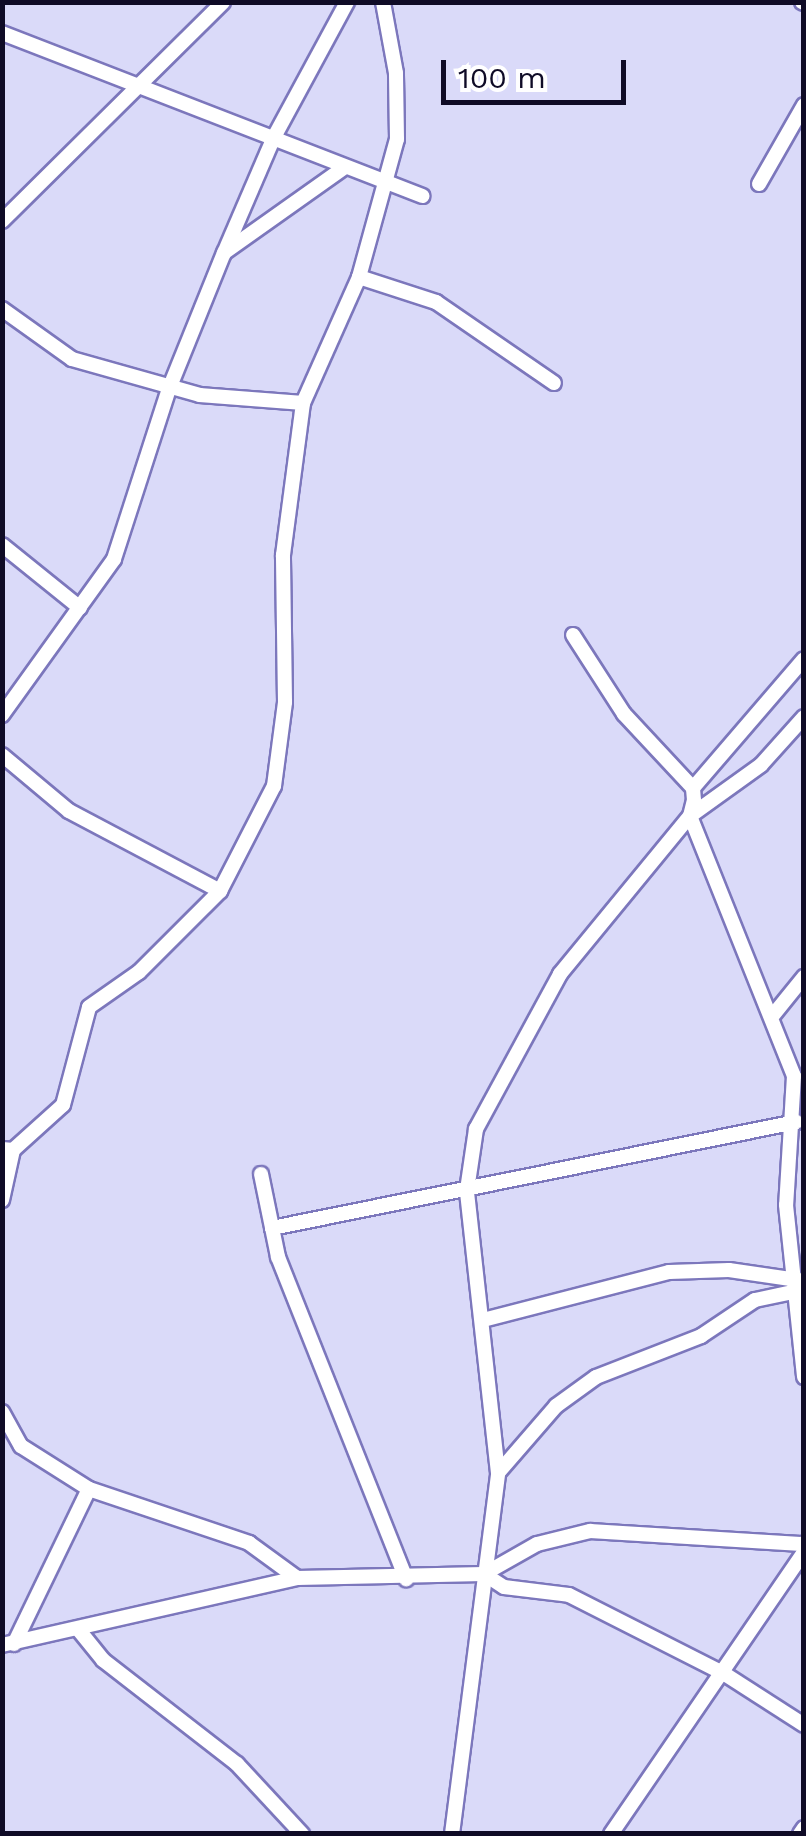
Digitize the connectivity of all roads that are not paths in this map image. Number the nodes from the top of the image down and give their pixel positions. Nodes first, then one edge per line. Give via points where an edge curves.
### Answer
1 (223, 2) edge
2 (347, 2) edge
3 (382, 2) edge
4 (2, 33) edge
5 (138, 83) junction
6 (804, 105) edge
7 (272, 139) junction
8 (345, 167) junction
9 (384, 181) junction
10 (759, 184) dead end
11 (422, 196) dead end
12 (2, 220) edge
13 (224, 252) junction
14 (359, 277) junction
15 (2, 308) edge
16 (554, 384) dead end
17 (169, 389) junction
18 (303, 402) junction
19 (2, 545) edge
20 (80, 608) junction
21 (573, 636) dead end
22 (804, 659) edge
23 (2, 715) edge
24 (804, 717) edge
25 (2, 755) edge
26 (693, 788) junction
27 (690, 816) junction
28 (220, 891) junction
29 (804, 977) edge
30 (774, 1014) junction
31 (796, 1122) junction
32 (8, 1149) edge
33 (261, 1174) dead end
34 (467, 1190) junction
35 (2, 1200) edge
36 (272, 1228) junction
37 (795, 1284) edge
38 (483, 1320) junction
39 (804, 1378) edge
40 (2, 1412) edge
41 (498, 1472) junction
42 (88, 1489) junction
43 (804, 1544) edge
44 (804, 1552) edge
45 (484, 1574) junction
46 (297, 1578) junction
47 (406, 1579) junction
48 (78, 1629) junction
49 (8, 1644) edge
50 (723, 1673) junction
51 (804, 1725) edge
52 (302, 1834) edge
53 (452, 1834) edge
54 (611, 1834) edge

1 - 5 street
2 - 7 street
3 - 9 street via 396,73 397,139
4 - 5 street
5 - 7 street
5 - 12 street
6 - 10 street
7 - 8 street
7 - 13 street
8 - 9 street
8 - 13 street
9 - 11 street
9 - 14 street
13 - 17 street
14 - 16 street via 436,302
14 - 18 street
15 - 17 street via 72,359
17 - 18 street
17 - 20 street via 114,559
18 - 28 street via 283,555 285,702 274,786
19 - 20 street
20 - 23 street
21 - 26 street via 624,714
22 - 26 street
24 - 27 street via 761,765
25 - 28 street via 69,811
26 - 27 street
27 - 30 street
27 - 34 street via 560,974 476,1129
28 - 32 street via 139,972 89,1006 63,1105
29 - 30 street
30 - 31 street via 794,1076
31 - 34 street
31 - 37 street via 786,1205
32 - 35 street
33 - 36 street
34 - 36 street
34 - 38 street
36 - 47 street
37 - 38 street via 730,1270 669,1272
37 - 39 street
37 - 41 street via 755,1300 701,1336 596,1377 556,1406
38 - 41 street
40 - 42 street via 20,1446
41 - 45 street
42 - 46 street via 249,1543
42 - 49 street
43 - 45 street via 590,1531 536,1544
44 - 50 street
45 - 47 street
45 - 50 street via 504,1587 569,1596
45 - 53 street
46 - 47 street
46 - 48 street
48 - 49 street
48 - 52 street via 103,1660 236,1764
50 - 51 street
50 - 54 street

